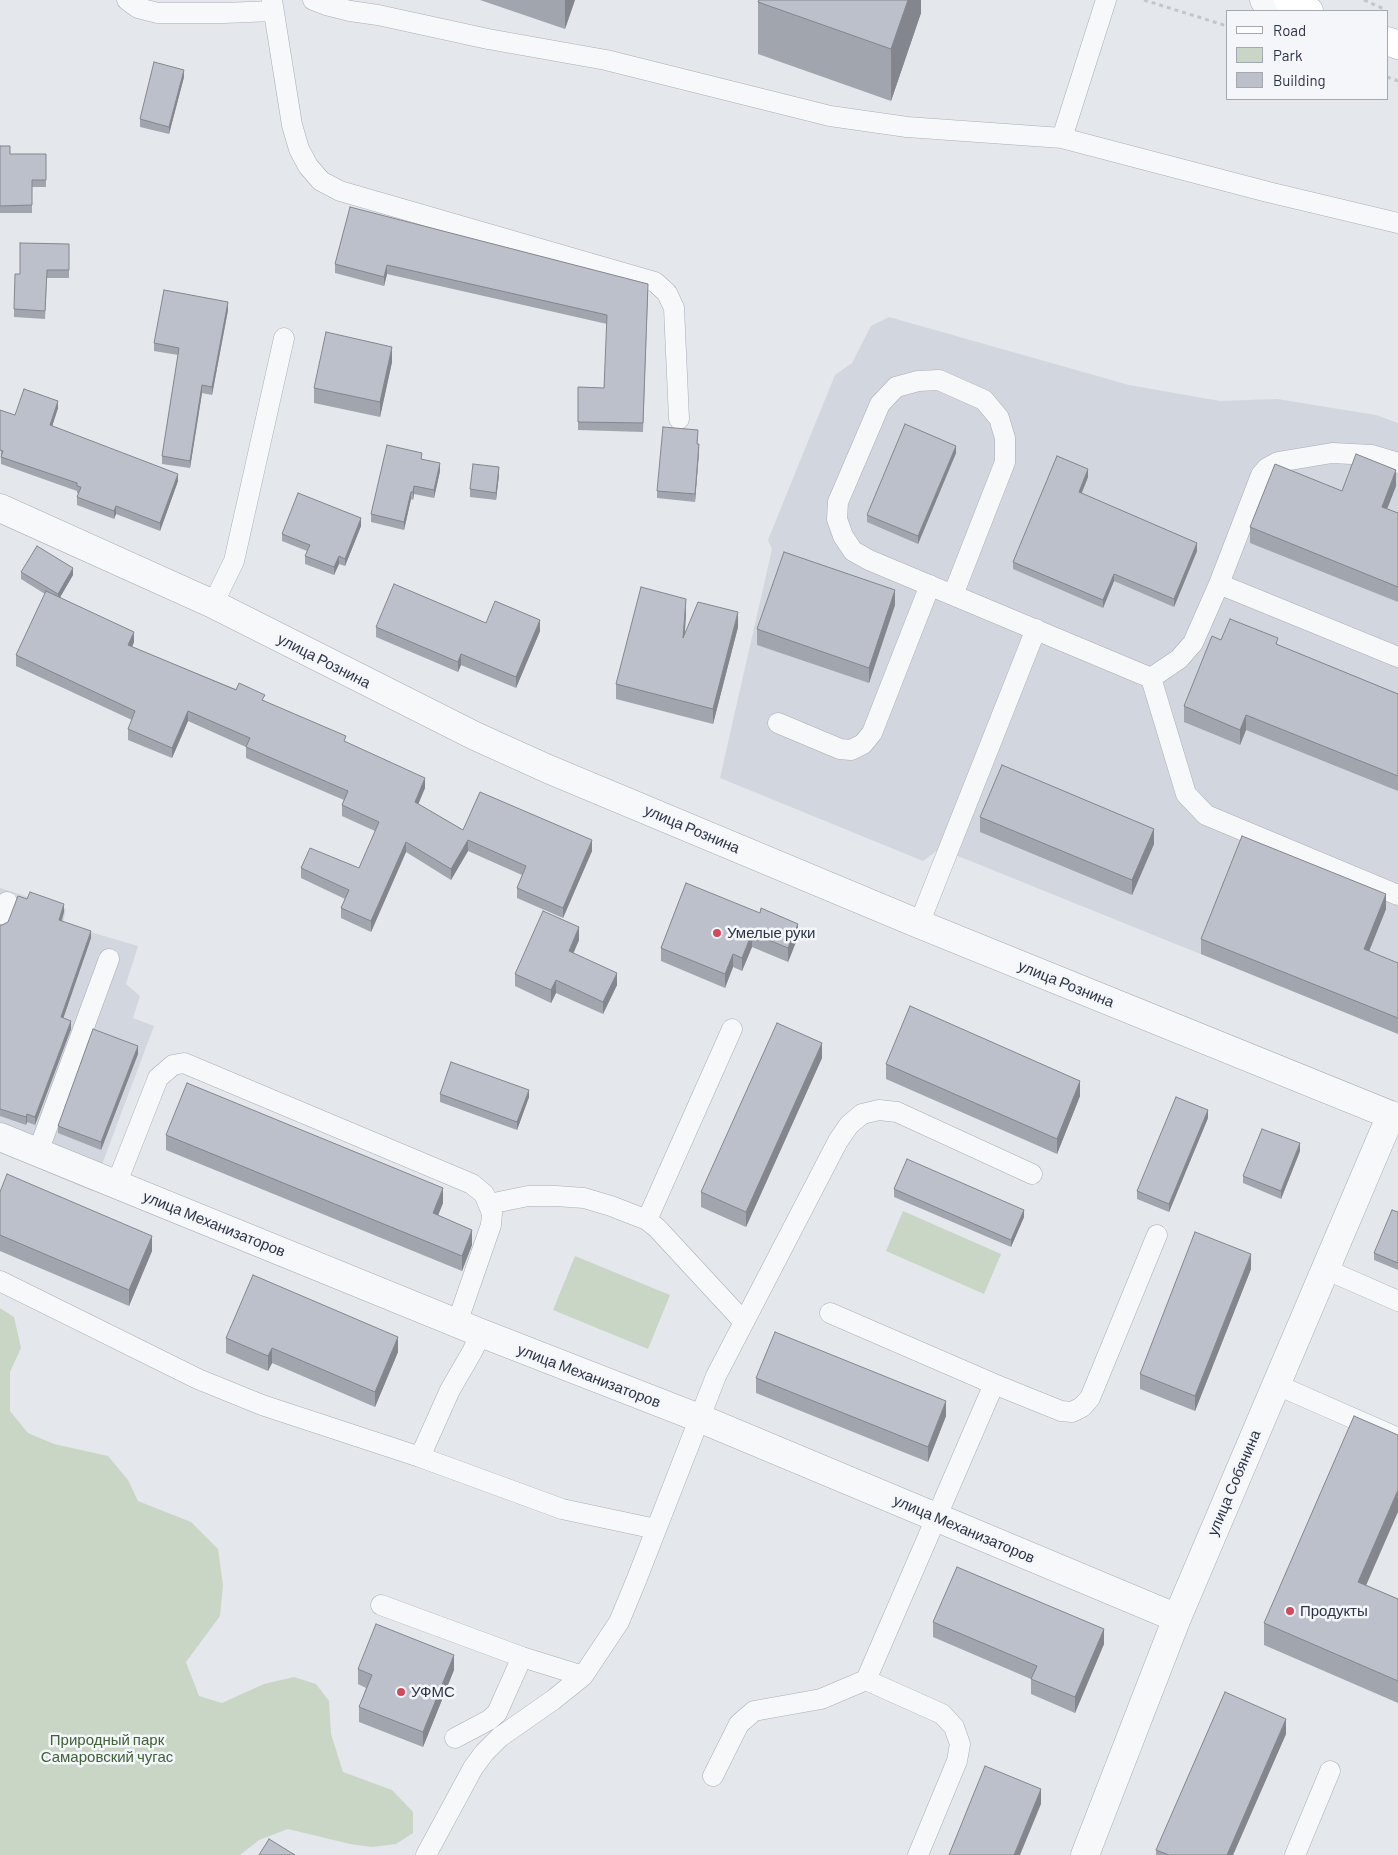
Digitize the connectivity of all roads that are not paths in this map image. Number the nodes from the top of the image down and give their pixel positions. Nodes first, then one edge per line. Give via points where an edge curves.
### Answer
1 (127, 0) edge
2 (313, 0) edge
3 (1106, 0) edge
4 (1264, 0) edge
5 (1288, 0) edge
6 (272, 5) edge
7 (1296, 10) edge
8 (1307, 10) edge
9 (1062, 138) junction
10 (1398, 223) edge
11 (284, 338) dead end
12 (679, 419) dead end
13 (1398, 463) edge
14 (0, 508) edge
15 (1219, 584) junction
16 (930, 585) junction
17 (953, 594) junction
18 (213, 604) junction
19 (1036, 628) junction
20 (1398, 657) edge
21 (1151, 678) junction
22 (778, 723) dead end
23 (1398, 895) edge
24 (919, 924) junction
25 (109, 959) dead end
26 (732, 1029) dead end
27 (1394, 1116) edge
28 (0, 1137) edge
29 (38, 1152) junction
30 (1032, 1174) dead end
31 (116, 1184) junction
32 (489, 1204) junction
33 (647, 1220) junction
34 (1157, 1235) dead end
35 (1325, 1269) junction
36 (0, 1281) edge
37 (1398, 1301) edge
38 (830, 1313) dead end
39 (743, 1322) junction
40 (469, 1328) junction
41 (994, 1384) junction
42 (1275, 1384) junction
43 (699, 1418) junction
44 (1398, 1438) edge
45 (420, 1457) junction
46 (935, 1518) junction
47 (656, 1529) junction
48 (381, 1605) dead end
49 (1177, 1618) junction
50 (522, 1656) junction
51 (583, 1676) junction
52 (866, 1680) junction
53 (455, 1738) dead end
54 (1330, 1771) dead end
55 (713, 1776) dead end
56 (426, 1855) edge
57 (918, 1855) edge
58 (1085, 1855) edge
59 (1295, 1855) edge

1 - 6 lane via 138,8 158,13 224,13
2 - 9 lane via 350,11 606,60 830,116 907,127
3 - 9 lane
4 - 7 street
5 - 8 main road
6 - 12 lane via 292,125 299,149 321,182 340,191 656,282 667,293 674,308
9 - 10 lane
11 - 18 lane via 234,561
13 - 15 lane via 1372,455 1332,453 1278,462 1267,468 1261,475
14 - 18 street, улица Рознина
15 - 20 lane
15 - 21 lane via 1194,643
16 - 17 lane
16 - 17 lane via 853,550 842,536 837,519 838,502 880,404 896,387 940,380 984,400 999,418 1005,438 1005,462
16 - 22 lane via 872,733 864,744 851,750 840,749
17 - 19 lane
18 - 24 street, улица Рознина via 475,736
19 - 21 lane
19 - 24 lane
21 - 23 lane via 1186,794 1206,815
24 - 27 street, улица Рознина
25 - 29 lane
26 - 33 lane
27 - 35 street, улица Собянина
28 - 29 street, улица Механизаторов
29 - 31 street, улица Механизаторов
30 - 39 lane via 897,1112 879,1110 862,1114 838,1140
31 - 32 lane via 158,1078 173,1065 184,1064 472,1184 484,1194
31 - 40 street, улица Механизаторов
32 - 33 lane via 528,1196 565,1196 612,1206
32 - 40 lane via 491,1226
33 - 39 lane via 658,1228
34 - 41 lane via 1090,1398 1082,1407 1072,1412 1061,1411
35 - 37 lane
35 - 42 street, улица Собянина
36 - 45 lane via 198,1379 262,1405
38 - 41 lane
39 - 43 lane
40 - 43 street, улица Механизаторов
40 - 45 lane via 472,1352 450,1390
41 - 46 lane
42 - 44 lane
42 - 49 street, улица Собянина
43 - 46 street, улица Механизаторов
43 - 47 lane
45 - 47 lane via 562,1509
46 - 49 street, улица Механизаторов
46 - 52 lane
47 - 51 lane via 618,1622
48 - 50 lane
49 - 58 street, улица Собянина
50 - 51 lane
50 - 53 lane via 497,1713
51 - 56 lane via 500,1737 484,1753
52 - 55 lane via 821,1699 754,1711 739,1724
52 - 57 lane via 942,1714 954,1727 960,1744 957,1761
54 - 59 lane

